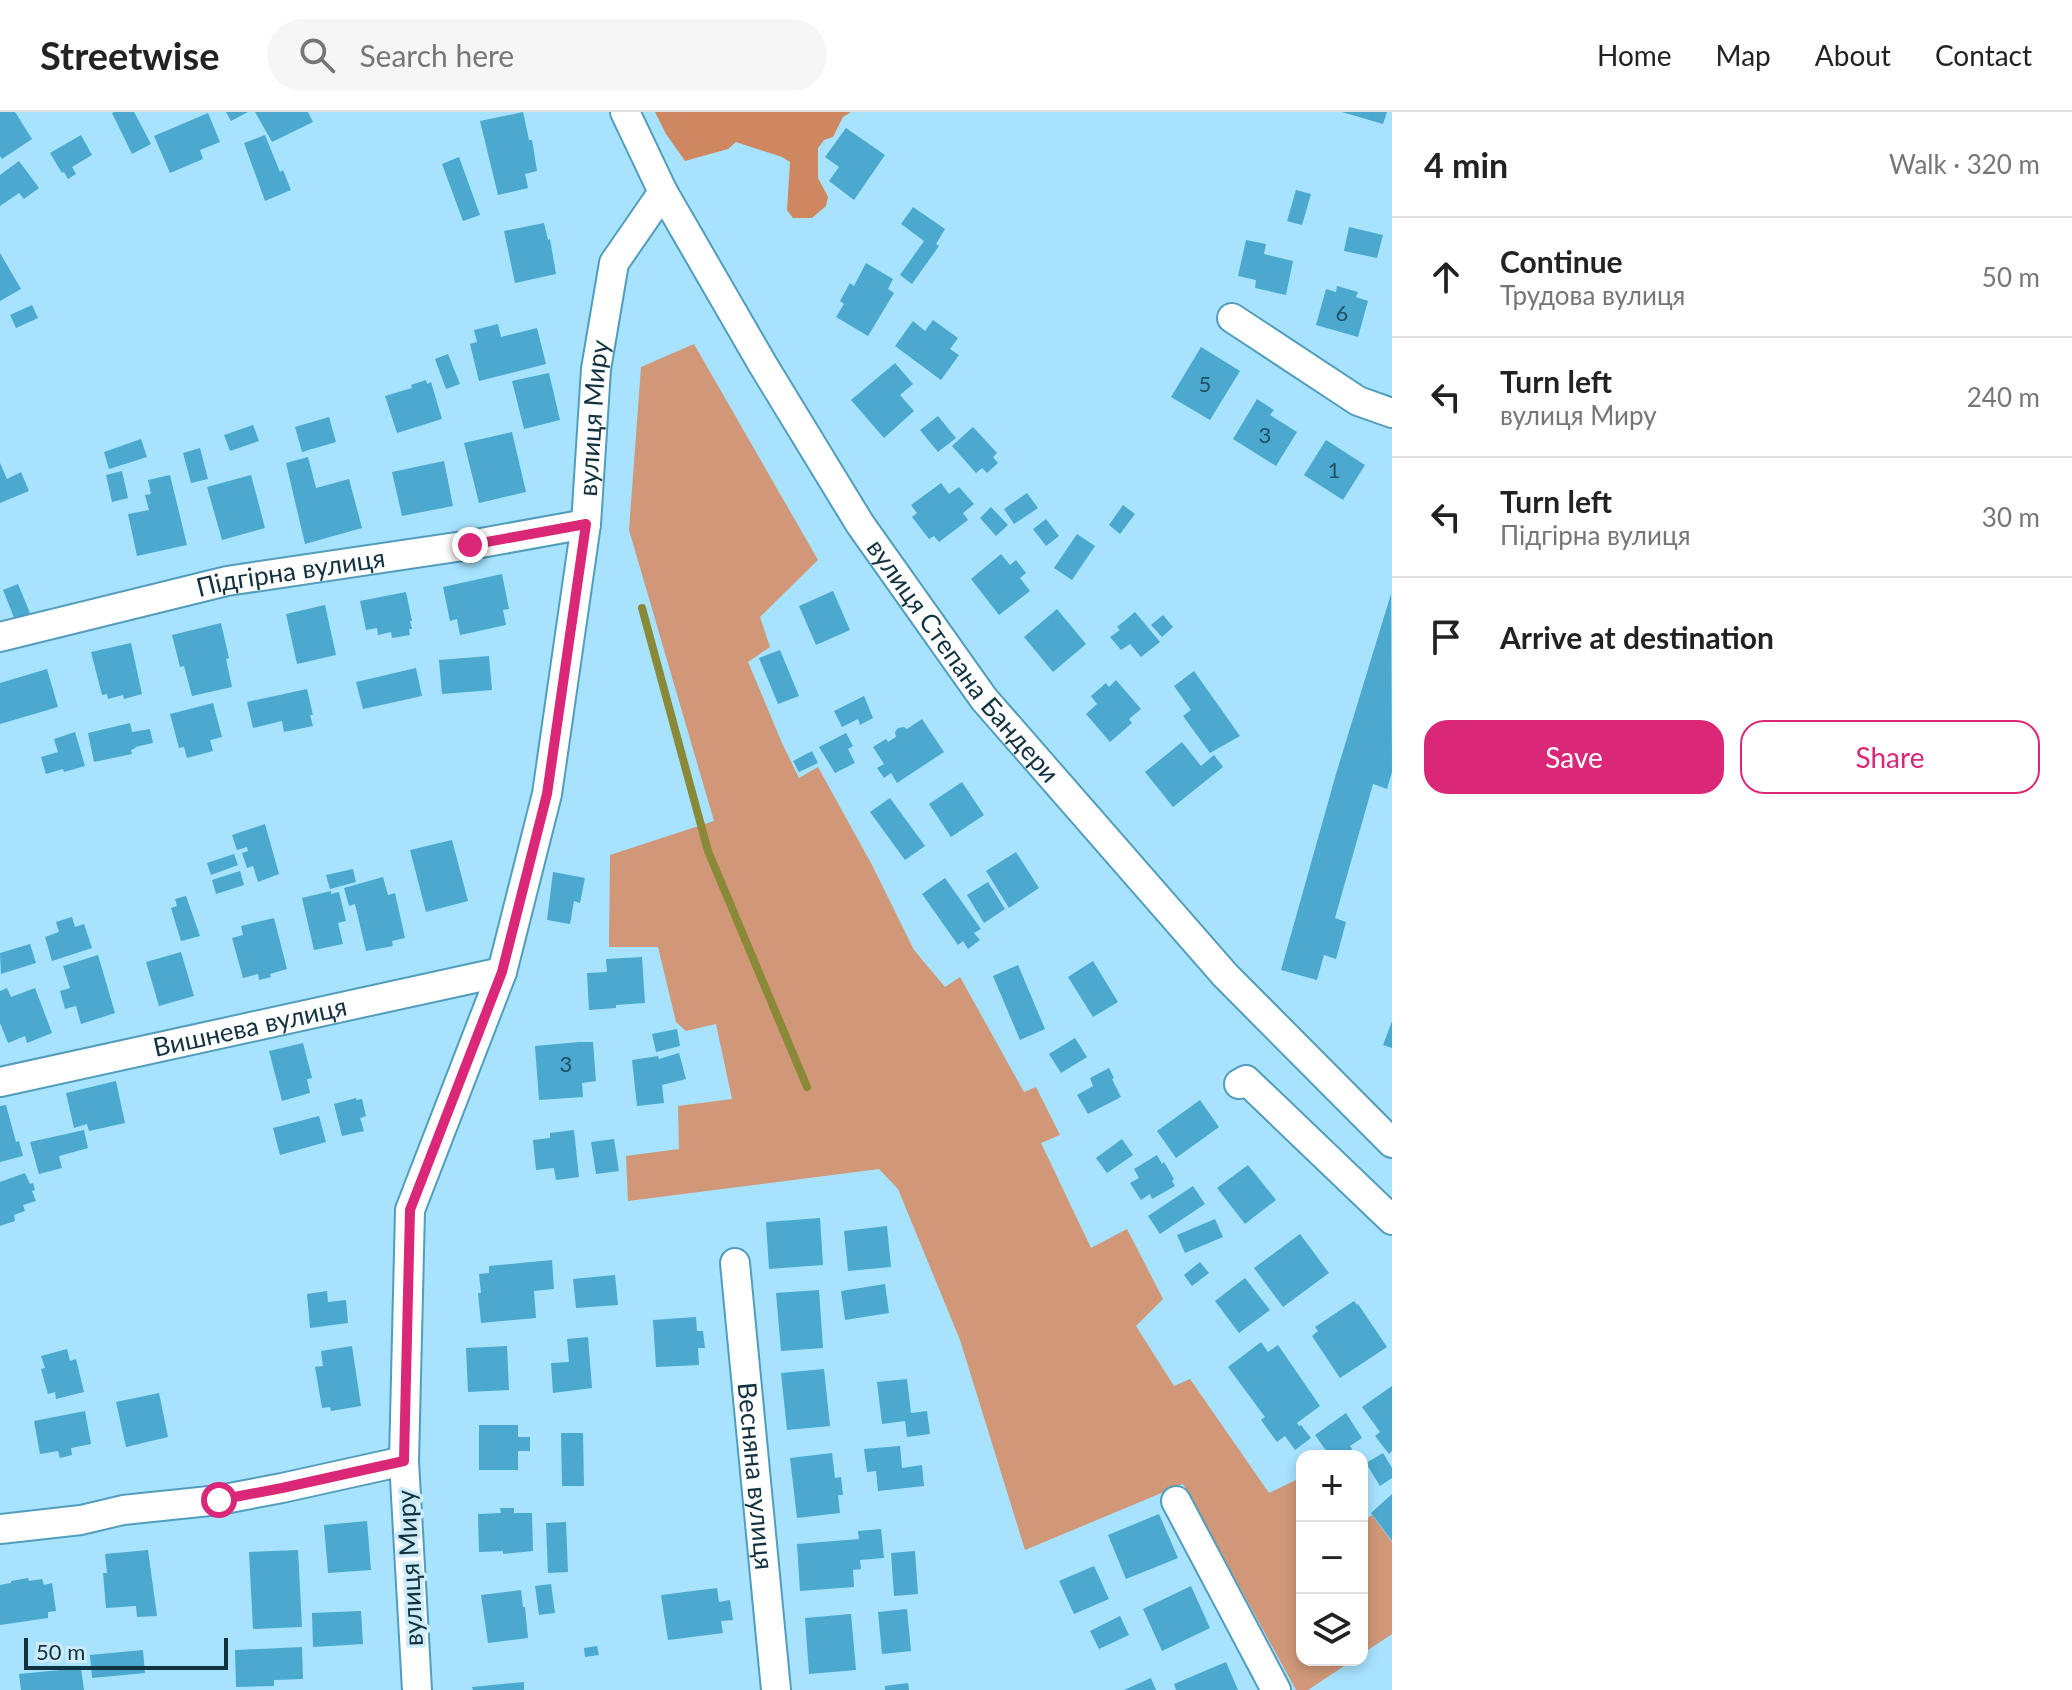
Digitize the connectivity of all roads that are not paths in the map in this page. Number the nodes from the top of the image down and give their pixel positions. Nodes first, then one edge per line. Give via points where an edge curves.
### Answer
1 (625, 112) edge
2 (663, 192) junction
3 (1232, 318) dead end
4 (1392, 413) edge
5 (586, 524) junction
6 (0, 637) edge
7 (502, 972) junction
8 (0, 1082) edge
9 (1239, 1084) dead end
10 (1392, 1143) edge
11 (1392, 1220) edge
12 (735, 1263) dead end
13 (404, 1461) junction
14 (1176, 1501) dead end
15 (0, 1529) edge
16 (417, 1690) edge
17 (776, 1690) edge
18 (1276, 1690) edge

1 - 2 street, вулиця Степана Бандери
2 - 5 street, вулиця Миру via 614,263 596,369
2 - 10 street, вулиця Степана Бандери via 860,524 984,699 1225,975
3 - 4 street via 1358,401
5 - 6 street, Підгірна вулиця via 227,581
5 - 7 street, вулиця Миру via 547,794
7 - 8 street, Вишнева вулиця
7 - 13 street, вулиця Миру via 410,1210
9 - 11 street via 1246,1080
12 - 17 street, Весняна вулиця
13 - 15 street via 219,1500
13 - 16 street, вулиця Миру
14 - 18 street

